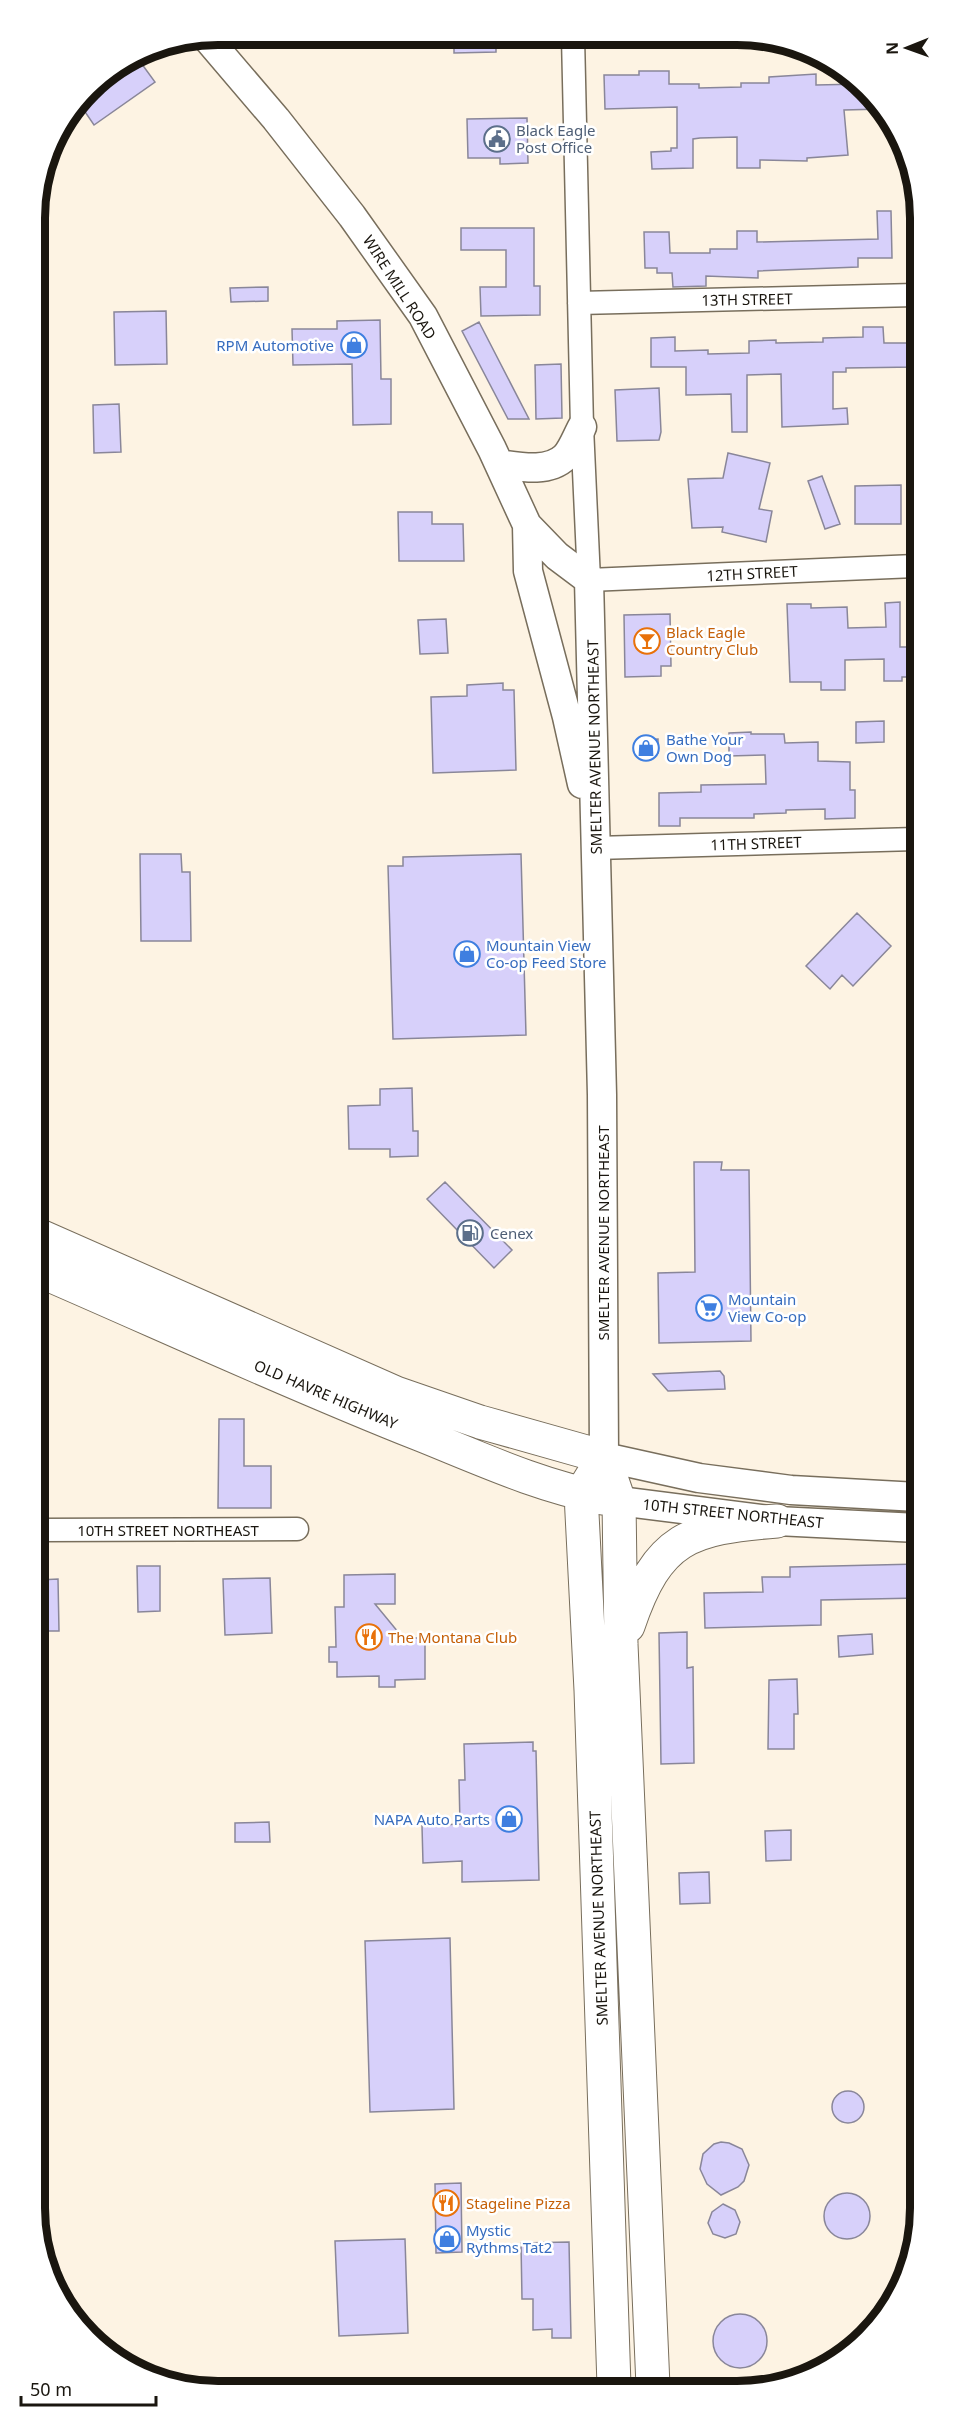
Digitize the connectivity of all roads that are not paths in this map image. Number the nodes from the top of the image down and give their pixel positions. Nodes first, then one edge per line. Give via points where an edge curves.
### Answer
1 (213, 45) edge
2 (573, 45) edge
3 (910, 295) edge
4 (579, 303) junction
5 (582, 427) junction
6 (499, 464) junction
7 (527, 525) junction
8 (910, 566) edge
9 (590, 580) junction
10 (910, 839) edge
11 (596, 848) junction
12 (45, 1237) edge
13 (45, 1273) edge
14 (604, 1457) junction
15 (581, 1494) junction
16 (910, 1497) edge
17 (619, 1501) junction
18 (777, 1521) junction
19 (910, 1528) edge
20 (297, 1529) dead end
21 (45, 1530) edge
22 (621, 1644) junction
23 (614, 2381) edge
24 (653, 2381) edge

1 - 6 main road, WIRE MILL ROAD via 352,216 423,316
2 - 4 street, SMELTER AVENUE NORTHEAST
3 - 4 street, 13TH STREET
4 - 5 street, SMELTER AVENUE NORTHEAST
5 - 6 main road via 565,457 548,466
5 - 9 street, SMELTER AVENUE NORTHEAST
6 - 7 main road, WIRE MILL ROAD
7 - 9 main road, WIRE MILL ROAD via 557,556
7 - 11 main road via 528,571 567,717
8 - 9 street, 12TH STREET
9 - 11 main road, SMELTER AVENUE NORTHEAST
10 - 11 street, 11TH STREET
11 - 14 main road, SMELTER AVENUE NORTHEAST
12 - 14 highway, OLD HAVRE HIGHWAY via 396,1393 480,1422
13 - 15 highway, OLD HAVRE HIGHWAY via 381,1419
14 - 15 highway
14 - 16 main road, 10TH STREET NORTHEAST via 699,1478 791,1490
14 - 17 highway, SMELTER AVENUE NORTHEAST
15 - 17 highway, OLD HAVRE HIGHWAY
15 - 23 highway, SMELTER AVENUE NORTHEAST
17 - 18 main road, 10TH STREET NORTHEAST
17 - 22 highway, SMELTER AVENUE NORTHEAST
18 - 19 main road, 10TH STREET NORTHEAST
18 - 22 highway via 709,1529 674,1548 647,1578
20 - 21 street, 10TH STREET NORTHEAST
22 - 24 highway, SMELTER AVENUE NORTHEAST

